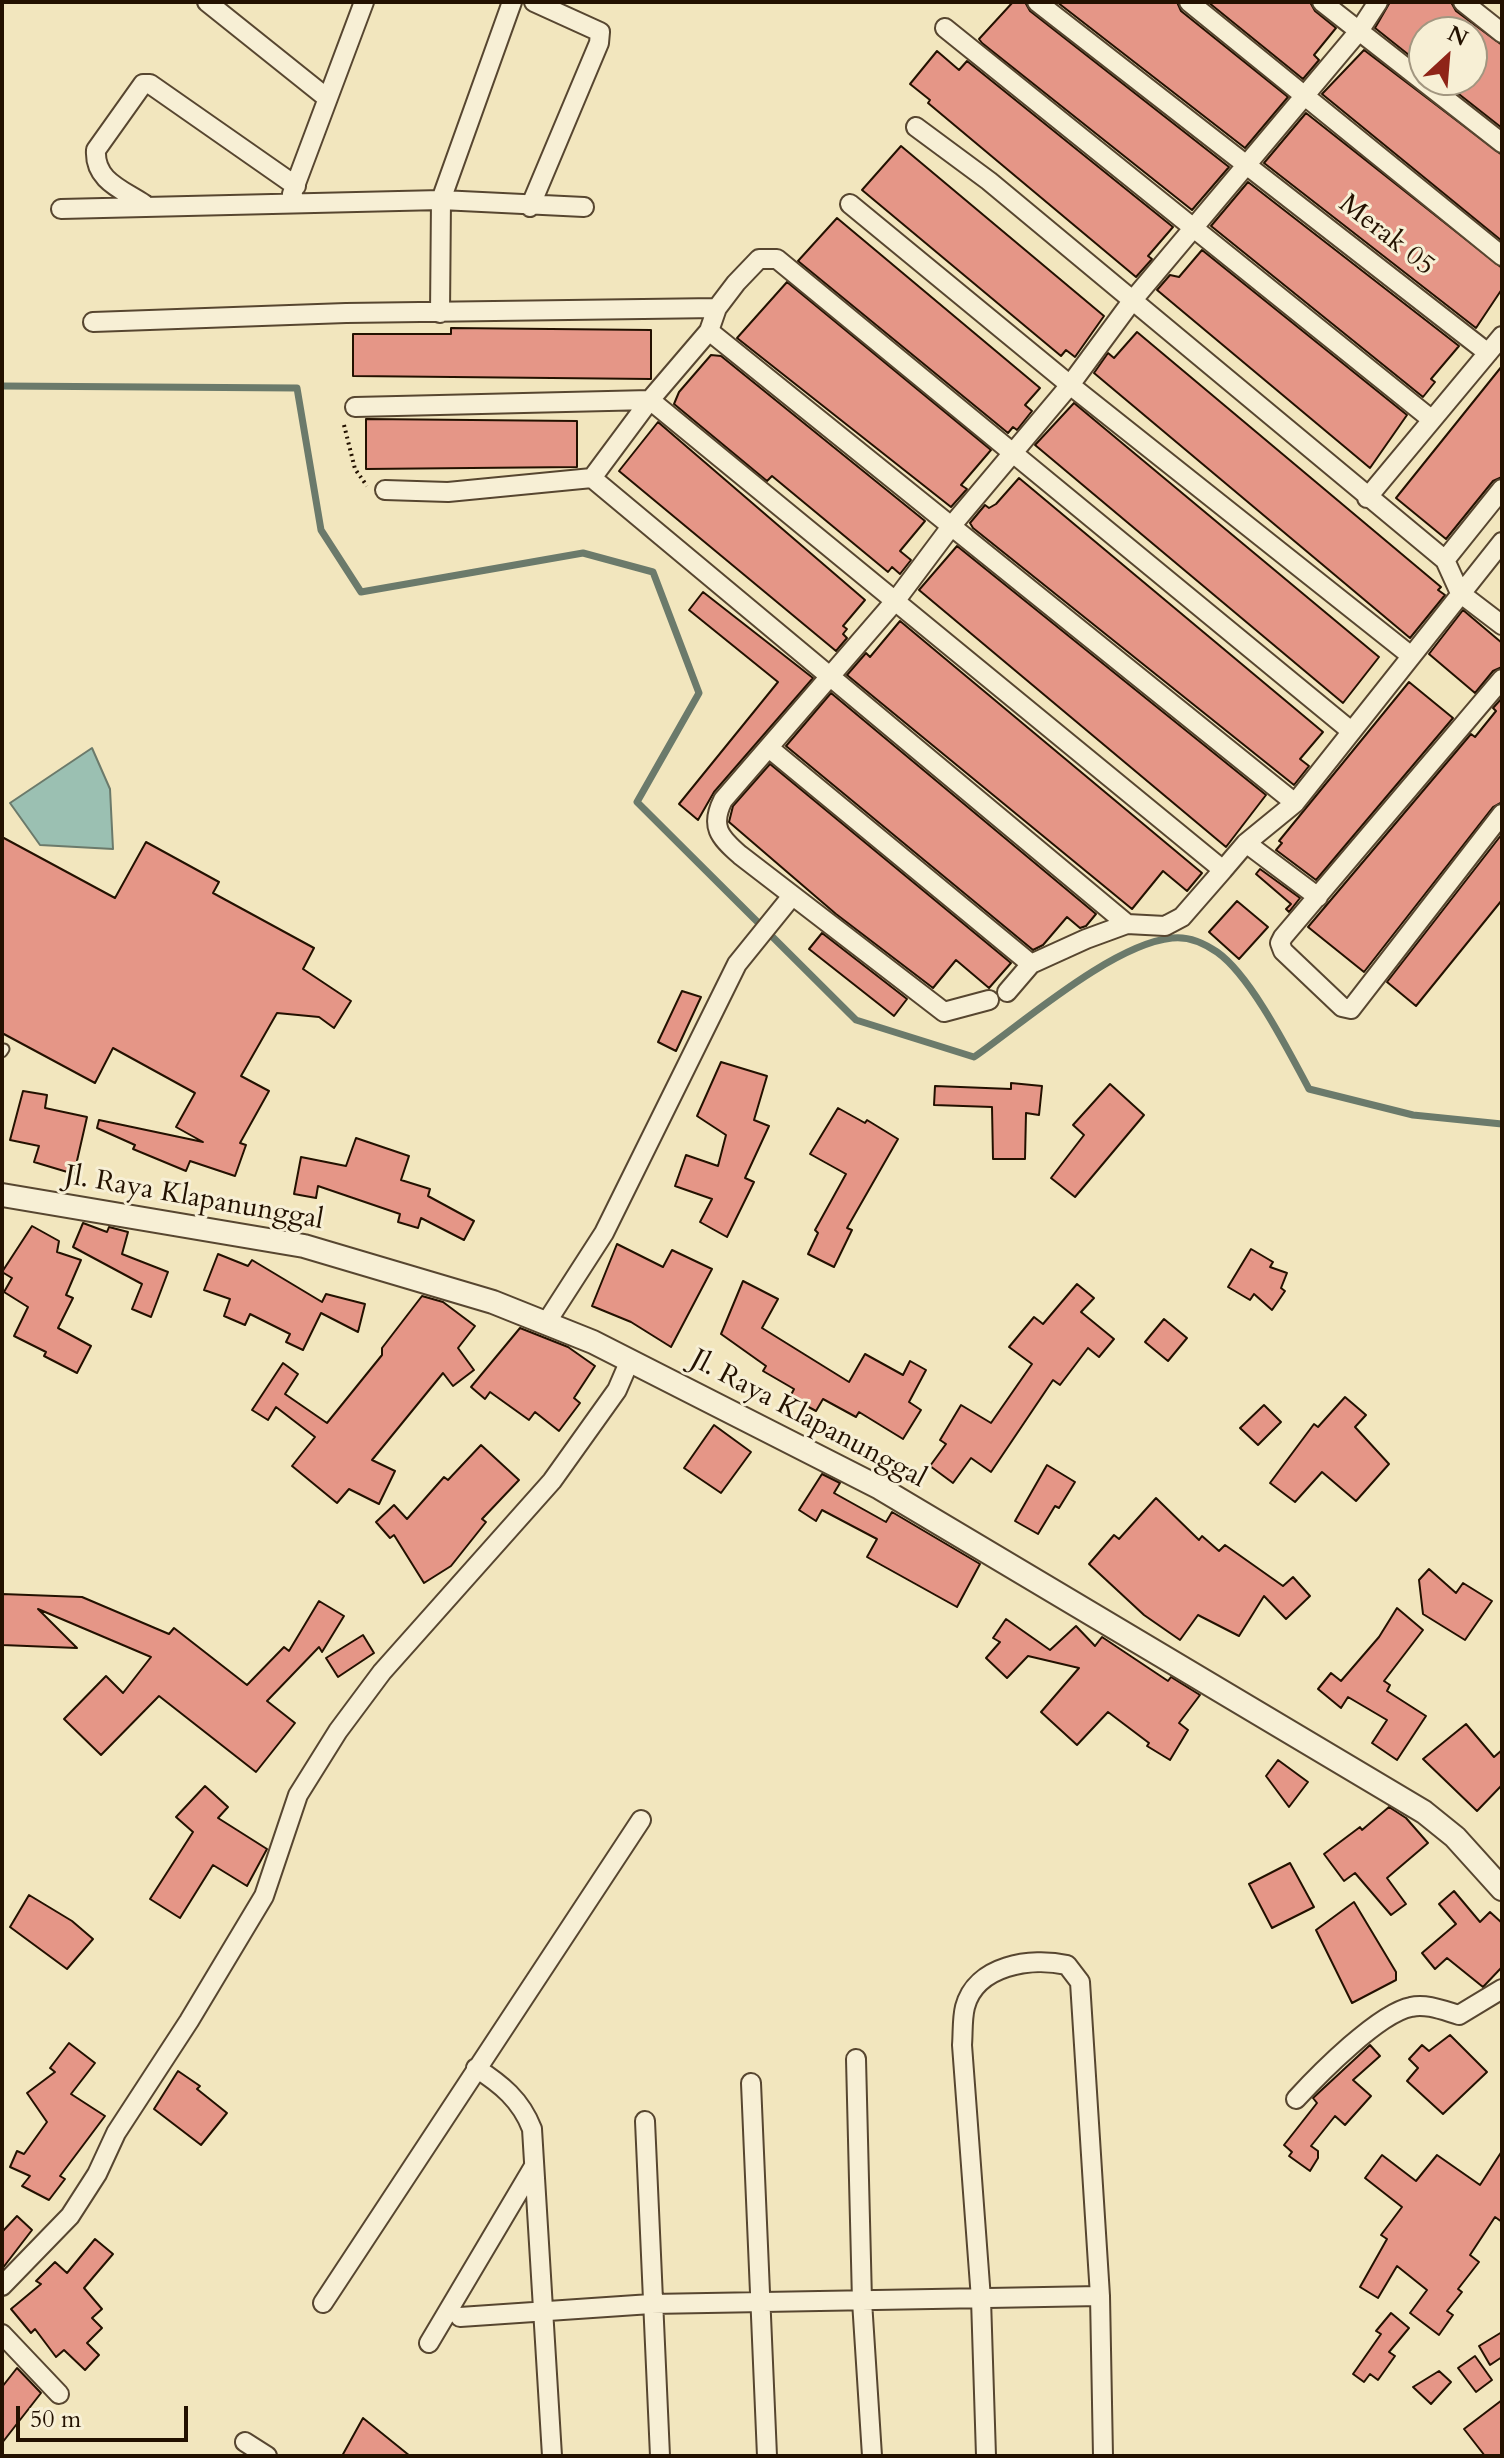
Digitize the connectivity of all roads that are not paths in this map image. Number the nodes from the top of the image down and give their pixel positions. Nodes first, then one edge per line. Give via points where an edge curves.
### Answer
1 (207, 2) edge
2 (364, 2) edge
3 (512, 2) edge
4 (534, 2) edge
5 (1037, 2) edge
6 (1189, 2) edge
7 (1322, 2) edge
8 (1378, 2) edge
9 (1463, 2) edge
10 (945, 28) dead end
11 (1359, 31) junction
12 (1502, 33) edge
13 (1307, 94) junction
14 (327, 98) junction
15 (916, 127) dead end
16 (1502, 143) edge
17 (1248, 164) junction
18 (296, 186) junction
19 (441, 200) junction
20 (144, 204) junction
21 (287, 204) junction
22 (850, 204) dead end
23 (530, 207) junction
24 (584, 207) dead end
25 (61, 209) dead end
26 (1195, 227) junction
27 (1502, 256) edge
28 (1132, 301) junction
29 (717, 308) junction
30 (440, 313) junction
31 (93, 322) dead end
32 (709, 331) junction
33 (1502, 336) edge
34 (1488, 353) junction
35 (1070, 385) junction
36 (650, 400) junction
37 (355, 407) road end
38 (1431, 419) junction
39 (1013, 454) junction
40 (592, 478) junction
41 (1502, 489) edge
42 (385, 490) road end
43 (1367, 498) junction
44 (953, 524) junction
45 (1502, 542) edge
46 (1445, 560) junction
47 (1460, 593) junction
48 (896, 600) junction
49 (1502, 625) edge
50 (1410, 655) junction
51 (828, 675) junction
52 (1502, 679) edge
53 (1351, 731) junction
54 (769, 748) junction
55 (1295, 803) junction
56 (1502, 814) edge
57 (1246, 843) junction
58 (1223, 870) junction
59 (792, 896) junction
60 (1318, 897) junction
61 (1127, 924) junction
62 (1031, 964) junction
63 (1007, 992) dead end
64 (989, 1000) dead end
65 (2, 1195) edge
66 (546, 1323) junction
67 (630, 1360) junction
68 (641, 1820) dead end
69 (1502, 1889) edge
70 (1502, 1989) edge
71 (856, 2059) dead end
72 (476, 2068) junction
73 (751, 2083) dead end
74 (1296, 2099) dead end
75 (645, 2121) dead end
76 (534, 2166) junction
77 (2, 2286) edge
78 (1100, 2296) junction
79 (981, 2299) junction
80 (862, 2301) junction
81 (323, 2303) dead end
82 (651, 2304) junction
83 (759, 2304) junction
84 (546, 2314) junction
85 (460, 2317) dead end
86 (2, 2335) edge
87 (429, 2343) dead end
88 (59, 2394) dead end
89 (245, 2442) dead end
90 (267, 2456) edge
91 (552, 2456) edge
92 (660, 2456) edge
93 (767, 2456) edge
94 (872, 2456) edge
95 (986, 2456) edge
96 (1103, 2456) edge

1 - 14 street
2 - 14 street
3 - 19 street
4 - 23 street via 600,32
5 - 17 street, Merak 05
6 - 13 street
7 - 11 street
8 - 11 street
9 - 12 street
10 - 26 street
11 - 13 street
11 - 16 street
13 - 17 street
13 - 27 street
14 - 18 street
15 - 28 street
17 - 26 street
17 - 34 street, Merak 05
18 - 20 street via 143,84 96,150 95,163 99,175
18 - 21 street
19 - 21 street
19 - 23 street
19 - 30 street
20 - 21 street
20 - 25 street
22 - 35 street
23 - 24 street
26 - 28 street
26 - 38 street
28 - 35 street
28 - 43 street
29 - 30 street
29 - 32 street
29 - 39 street via 759,259 777,259
30 - 31 street
32 - 36 street
32 - 44 street
33 - 34 street
34 - 38 street
35 - 39 street
35 - 50 street
36 - 37 street
36 - 40 street
36 - 48 street
38 - 43 street
39 - 44 street
39 - 53 street
40 - 42 street via 448,492
40 - 51 street
41 - 46 street
43 - 46 street
44 - 48 street
44 - 55 street
45 - 47 street
46 - 47 street
47 - 49 street
47 - 50 street
48 - 51 street
48 - 58 street
50 - 53 street
51 - 54 street
51 - 61 street
52 - 60 street
53 - 55 street
54 - 59 street via 723,800 715,827 727,844
54 - 62 street
55 - 57 street
56 - 60 street via 1351,1009 1342,1007 1280,943
57 - 58 street
57 - 60 street
58 - 61 street via 1182,917 1165,926
59 - 64 street via 944,1012
59 - 66 street via 737,964 604,1233
61 - 62 street
62 - 63 street
65 - 66 street, Jl. Raya Klapanunggal via 304,1246
66 - 67 street, Jl. Raya Klapanunggal
67 - 69 street, Jl. Raya Klapanunggal via 880,1488 1424,1812
67 - 77 street via 617,1390 552,1481 382,1672 338,1731 298,1795 264,1896 116,2133 97,2174 70,2216
68 - 72 street
70 - 74 street via 1459,2015 1426,2007 1402,2010 1340,2053
71 - 80 street
72 - 76 street via 526,2112
72 - 81 street
73 - 83 street
75 - 82 street
76 - 84 street
76 - 87 street
78 - 79 street
78 - 79 street via 1080,1982 1067,1965 1042,1960 992,1972 965,2006 962,2045
78 - 96 street
79 - 80 street
79 - 95 street
80 - 83 street
80 - 94 street
82 - 83 street
82 - 84 street
82 - 92 street
83 - 93 street
84 - 85 street
84 - 91 street
86 - 88 street
89 - 90 street

